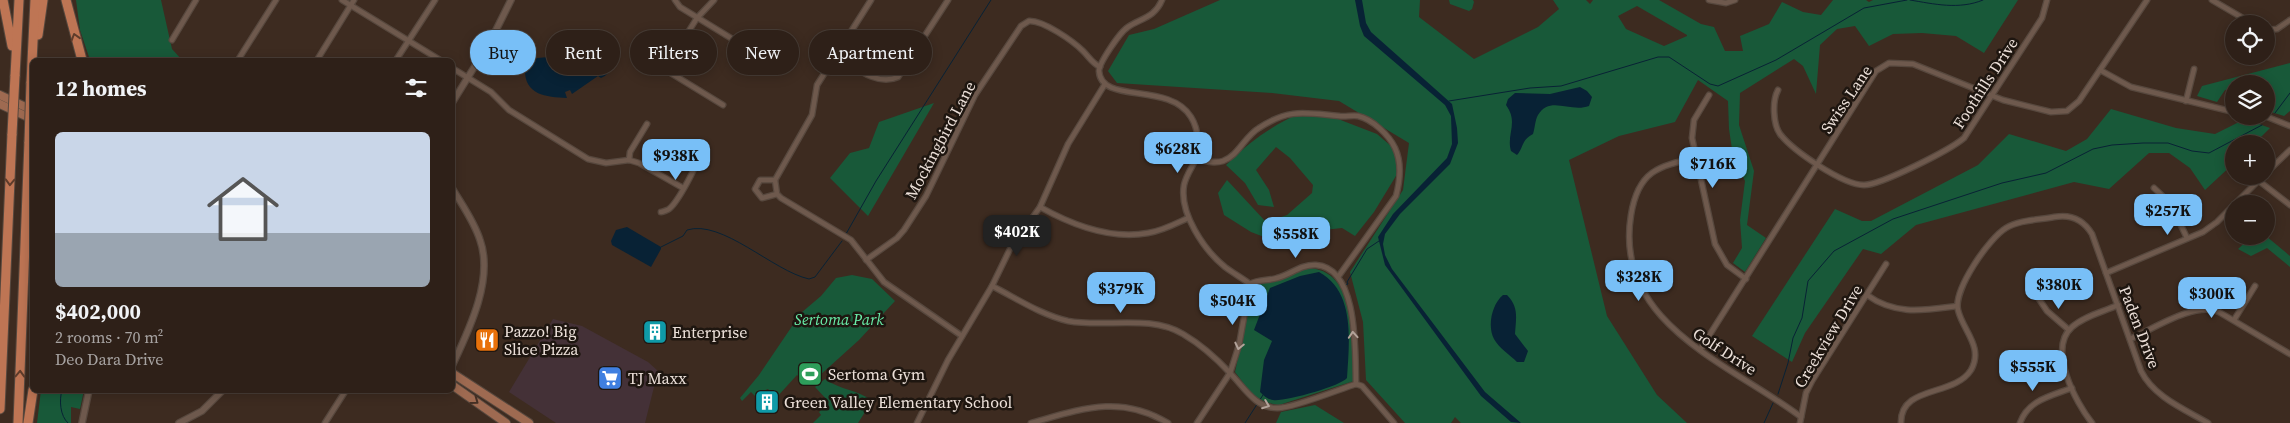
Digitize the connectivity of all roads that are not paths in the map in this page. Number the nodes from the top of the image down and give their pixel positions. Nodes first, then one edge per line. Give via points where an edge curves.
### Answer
1 (3, 0) edge
2 (18, 0) edge
3 (35, 0) edge
4 (43, 0) edge
5 (66, 0) edge
6 (196, 0) edge
7 (276, 0) edge
8 (342, 0) edge
9 (354, 0) edge
10 (435, 0) edge
11 (511, 0) edge
12 (675, 0) edge
13 (714, 0) edge
14 (871, 0) edge
15 (948, 0) edge
16 (1162, 0) edge
17 (1709, 0) edge
18 (1735, 0) edge
19 (2047, 0) edge
20 (2147, 0) edge
21 (2212, 0) edge
22 (351, 6) junction
23 (2238, 15) edge
24 (697, 18) junction
25 (2290, 20) edge
26 (2275, 29) edge
27 (689, 30) edge
28 (852, 30) edge
29 (929, 30) edge
30 (727, 36) edge
31 (172, 40) dead end
32 (409, 41) junction
33 (32, 58) edge
34 (32, 58) edge
35 (81, 58) edge
36 (239, 58) edge
37 (318, 58) edge
38 (397, 58) edge
39 (437, 58) edge
40 (1100, 67) junction
41 (2194, 69) dead end
42 (455, 70) edge
43 (2100, 70) junction
44 (15, 74) junction
45 (675, 75) edge
46 (824, 75) edge
47 (870, 75) edge
48 (899, 75) edge
49 (468, 77) junction
50 (1105, 84) junction
51 (1778, 90) dead end
52 (0, 95) edge
53 (1709, 95) dead end
54 (1992, 96) junction
55 (455, 98) edge
56 (2186, 101) junction
57 (0, 104) edge
58 (723, 105) dead end
59 (30, 109) edge
60 (2225, 110) edge
61 (30, 117) edge
62 (2275, 120) edge
63 (30, 122) edge
64 (647, 124) dead end
65 (2290, 126) edge
66 (2290, 150) edge
67 (698, 155) dead end
68 (1696, 158) junction
69 (1196, 159) junction
70 (629, 160) junction
71 (1818, 164) junction
72 (2275, 164) edge
73 (775, 180) junction
74 (2255, 185) edge
75 (2264, 185) edge
76 (683, 188) junction
77 (2154, 188) dead end
78 (455, 193) edge
79 (777, 194) junction
80 (2245, 195) edge
81 (2290, 205) edge
82 (1040, 207) junction
83 (661, 212) dead end
84 (2225, 214) edge
85 (1188, 218) junction
86 (2187, 238) junction
87 (866, 260) junction
88 (1886, 264) dead end
89 (2106, 273) junction
90 (1338, 277) junction
91 (1746, 279) junction
92 (1250, 284) junction
93 (992, 286) junction
94 (2255, 286) dead end
95 (1867, 295) junction
96 (2039, 298) dead end
97 (2118, 305) junction
98 (1957, 306) junction
99 (2234, 320) junction
100 (2068, 330) junction
101 (962, 336) junction
102 (2130, 339) junction
103 (1700, 350) junction
104 (2290, 354) edge
105 (455, 357) edge
106 (1230, 373) junction
107 (455, 375) edge
108 (1356, 384) junction
109 (455, 387) edge
110 (2072, 388) junction
111 (33, 393) edge
112 (88, 393) edge
113 (220, 393) edge
114 (344, 393) edge
115 (0, 409) edge
116 (1801, 417) junction
117 (18, 423) edge
118 (28, 423) edge
119 (82, 423) edge
120 (179, 423) edge
121 (325, 423) edge
122 (506, 423) edge
123 (529, 423) edge
124 (917, 423) edge
125 (1031, 423) edge
126 (1168, 423) edge
127 (1197, 423) edge
128 (1394, 423) edge
129 (1800, 423) edge
130 (1901, 423) edge
131 (2020, 423) edge
132 (2092, 423) edge
133 (2208, 423) edge

1 - 44 highway
2 - 44 highway
3 - 33 highway
4 - 34 highway
35 -> 5 highway
6 - 31 street
7 - 36 street
8 - 22 street
9 - 22 street
10 - 32 street
11 - 49 street
12 - 24 street
13 - 24 street
14 - 28 street
15 - 29 street
16 - 40 street via 1156,11 1124,30
17 - 18 street via 1726,3
19 - 54 street, Foothills Drive via 2042,18
20 - 43 street, Swiss Lane
21 - 23 street
22 - 32 street
22 - 37 street
24 - 27 street
24 - 30 street
25 - 26 street
32 - 38 street
32 - 39 street
40 - 50 street via 1100,76
40 - 87 street, Mockingbird Lane via 1075,45 1043,25 1029,21 1021,26 975,95 926,196 897,238
41 - 56 street
42 - 49 street
43 - 54 street, Swiss Lane via 2075,106 2062,113 2021,106
43 - 56 street via 2131,87
44 -> 115 highway, bridge
45 - 58 street
46 - 73 street via 815,90 812,115
47 - 48 street via 890,81
49 - 55 street
49 - 70 street via 491,92 509,110 588,158 606,163
50 - 69 street via 1113,90 1162,96 1180,104 1197,128
50 - 82 street via 1068,144
51 - 71 street, Foothills Drive via 1775,115 1779,133 1790,145
52 - 59 main road
53 - 68 street via 1694,120 1692,138
54 - 71 street, Foothills Drive via 1968,134 1955,146 1876,183 1848,182
54 - 71 street, Swiss Lane via 1913,64 1890,62 1876,71
56 - 60 street
57 - 61 main road
62 - 65 street
117 -> 63 highway, bridge
64 - 70 street via 630,152
66 - 72 street
67 - 76 street via 699,161
68 - 91 street via 1717,250 1727,264
68 - 103 street, Golf Drive via 1661,166 1643,181 1635,198 1630,239 1634,268 1644,293 1673,330
69 - 85 street via 1183,194
69 - 90 street via 1223,161 1235,153 1250,134 1273,119 1300,112 1358,116 1386,134 1398,156 1396,196
70 - 76 street
71 - 91 street, Swiss Lane
73 - 79 street
73 - 79 street via 760,180 755,189 762,198
74 - 80 street
75 - 81 street
76 - 83 street via 669,210
77 - 86 street via 2171,204
78 - 105 street via 478,234 485,268 482,289
79 - 87 street via 851,240
82 - 85 street via 1080,227 1131,234 1159,230
82 - 93 street via 1010,248
84 - 86 street via 2210,228
85 - 92 street via 1210,253
86 - 89 street
87 - 101 street via 884,282
88 - 95 street, Creekview Drive
89 - 97 street, Paden Drive
89 - 98 street, Paden Drive via 2092,234 2077,218 2062,216 2015,224 2001,230 1989,243 1963,284
90 - 92 street via 1317,265
108 -> 90 street via 1352,315 1346,291
91 - 103 street, Swiss Lane
92 -> 106 street via 1239,345
93 - 101 street
93 - 106 street via 1066,321 1163,326 1182,333
94 - 99 street
95 - 98 street via 1883,305 1904,311
95 - 116 street, Creekview Drive via 1812,381
96 - 100 street via 2047,311
97 - 100 street
97 - 102 street, Paden Drive
98 - 130 street via 1974,344 1973,365 1963,380 1910,400 1903,409
99 - 102 street via 2214,310 2198,309
99 - 104 street
100 - 110 street via 2061,356
101 - 124 street
102 - 133 street, Paden Drive via 2141,371 2150,385
103 - 116 street, Golf Drive
106 -> 108 street via 1251,397 1264,406 1278,409
106 - 127 street
107 - 123 main road
108 - 128 street via 1362,386
109 -> 122 main road
110 - 131 street via 2032,404
110 - 132 street
111 - 118 highway
112 - 119 street
113 - 120 street via 202,411
114 - 121 street
116 - 129 street, Creekview Drive
125 - 126 street via 1114,405 1157,416

